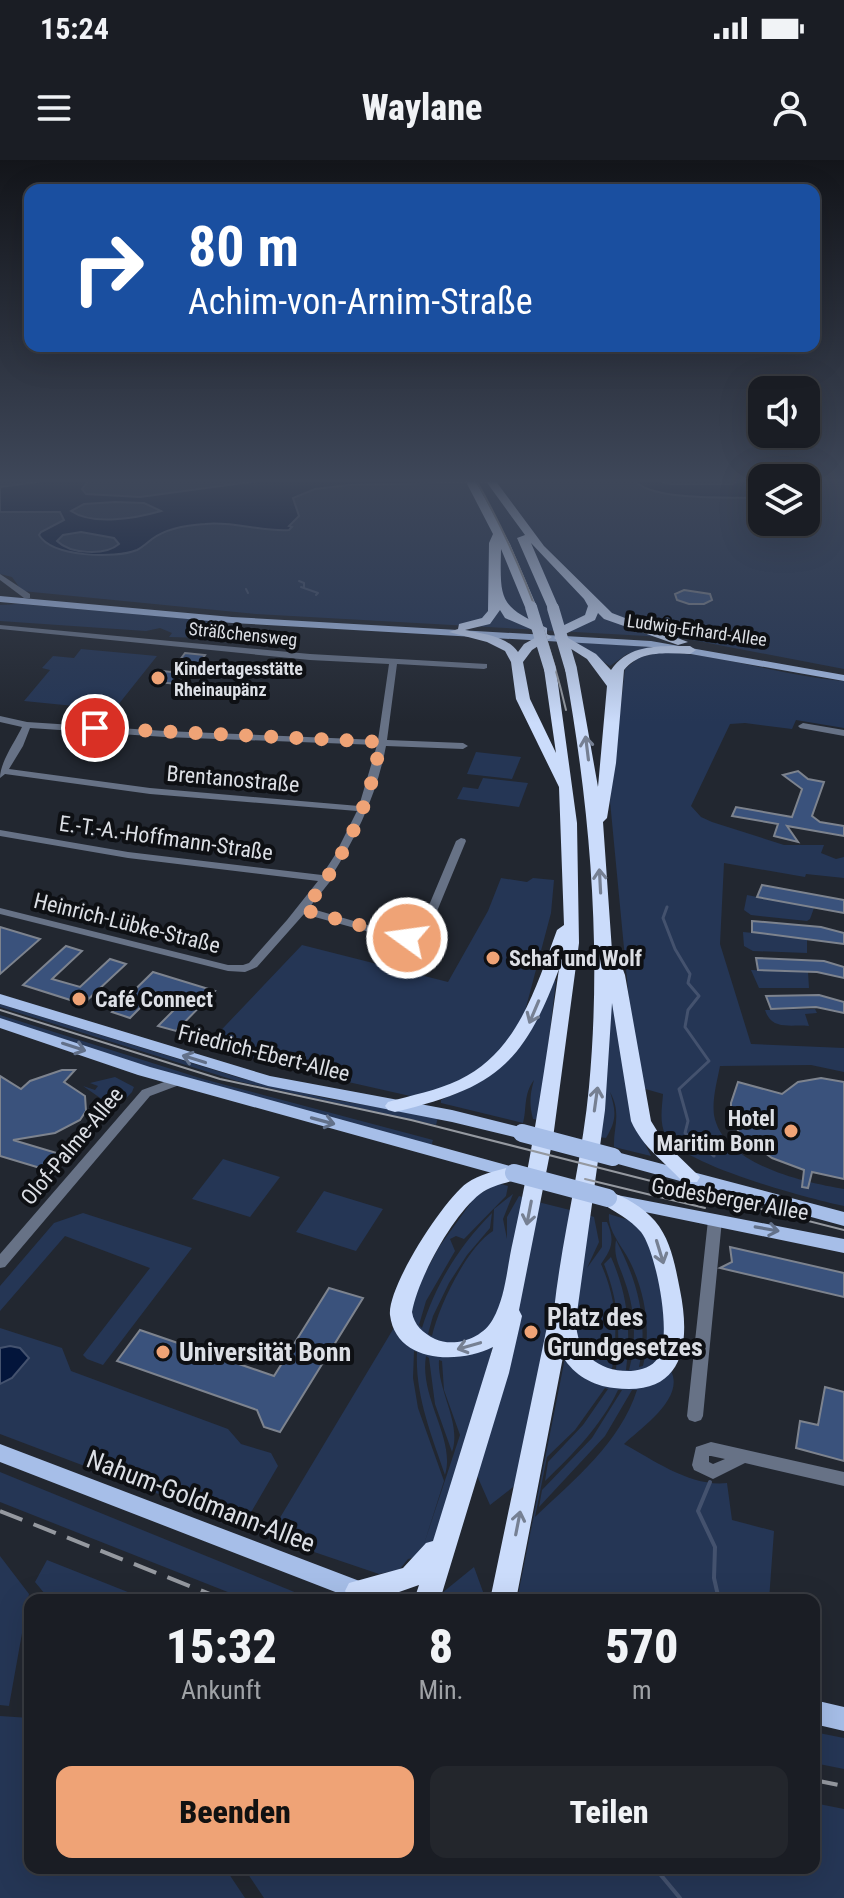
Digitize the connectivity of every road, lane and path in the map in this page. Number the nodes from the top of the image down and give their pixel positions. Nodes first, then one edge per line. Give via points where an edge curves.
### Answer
1 (500, 561) edge
2 (507, 561) edge
3 (538, 561) edge
4 (549, 561) edge
5 (0, 578) edge
6 (10, 585) junction
7 (496, 594) junction
8 (588, 595) junction
9 (2, 596) edge
10 (27, 596) junction
11 (0, 627) edge
12 (459, 630) junction
13 (552, 634) junction
14 (686, 646) junction
15 (517, 662) junction
16 (393, 663) junction
17 (484, 666) dead end
18 (844, 672) edge
19 (844, 678) edge
20 (613, 685) junction
21 (0, 719) edge
22 (27, 725) junction
23 (803, 726) dead end
24 (844, 733) edge
25 (380, 742) junction
26 (463, 746) dead end
27 (2, 773) edge
28 (569, 794) junction
29 (363, 809) junction
30 (597, 826) junction
31 (0, 833) edge
32 (461, 841) dead end
33 (327, 879) junction
34 (304, 910) junction
35 (0, 911) edge
36 (572, 913) junction
37 (603, 937) junction
38 (0, 999) edge
39 (0, 1023) edge
40 (144, 1071) junction
41 (178, 1081) junction
42 (146, 1093) junction
43 (395, 1106) junction
44 (522, 1133) joint
45 (514, 1173) junction
46 (690, 1177) junction
47 (608, 1198) junction
48 (844, 1219) edge
49 (715, 1220) junction
50 (844, 1246) edge
51 (518, 1262) junction
52 (0, 1263) edge
53 (568, 1292) junction
54 (695, 1416) dead end
55 (0, 1453) edge
56 (741, 1458) dead end
57 (844, 1479) edge
58 (448, 1527) junction
59 (358, 1591) junction
60 (508, 1593) edge
61 (366, 1594) edge
62 (429, 1594) edge
63 (820, 1713) edge
64 (844, 1719) edge

1 - 7 highway
2 - 28 highway, bridge via 531,607 550,669
30 -> 3 highway, bridge via 571,669
4 - 8 highway
5 - 6 street
5 - 9 street
6 - 9 street
6 - 10 street
7 - 12 highway via 492,617
7 - 13 highway via 509,615
8 - 13 highway via 594,606 591,617
8 - 14 highway via 615,620
9 - 10 main road
9 - 12 main road via 232,620
10 - 12 main road
11 - 16 street, Sträßchensweg
12 - 13 main road, Ludwig-Erhard-Allee
12 - 15 highway via 499,642
13 - 14 main road, Ludwig-Erhard-Allee
13 - 15 highway via 528,647
13 - 20 highway via 601,663
14 - 18 main road, Ludwig-Erhard-Allee
14 - 19 main road, Ludwig-Erhard-Allee
14 - 20 highway via 634,656 618,667
15 - 28 highway via 523,699
16 - 17 street, Sträßchensweg
16 - 25 street
20 - 30 highway via 606,792
21 - 22 street
22 - 25 street
22 - 27 street
23 - 24 street
25 - 26 street
25 - 29 street
27 - 29 street, Brentanostraße
28 - 36 highway
29 - 33 street
37 -> 30 highway
31 - 33 street, E.-T.-A.-Hoffmann-Straße via 155,859
32 - 34 street via 418,935 402,938
33 - 34 street
34 - 35 street, Heinrich-Lübke-Straße via 245,969
36 -> 43 highway via 525,1034 507,1056 457,1089
36 -> 51 highway via 550,1112
37 - 46 highway via 616,975 646,1136
53 -> 37 highway via 598,1092
43 -> 38 main road, Friedrich-Ebert-Allee via 245,1075
39 -> 40 main road
40 - 41 main road
40 - 42 street, Olof-Palme-Allee
41 - 42 street, Olof-Palme-Allee
41 -> 45 main road
42 - 52 street, Olof-Palme-Allee
43 - 44 main road, Friedrich-Ebert-Allee
44 - 46 main road, Godesberger Allee, bridge
45 - 47 main road, Godesberger Allee, bridge
51 -> 45 highway via 499,1328 473,1348 430,1348 403,1323 407,1290 460,1203 473,1189
46 - 48 main road, Godesberger Allee
47 - 49 main road, Godesberger Allee
47 -> 53 highway via 649,1227 660,1245 677,1340 671,1358 658,1371 637,1378 595,1374 569,1346
49 -> 50 main road, Godesberger Allee
49 - 54 street
51 - 58 highway via 498,1373
60 -> 53 highway via 554,1338
55 - 59 main road, Nahum-Goldmann-Allee
56 - 57 street
58 - 59 highway via 426,1567 408,1579
58 - 62 highway
59 - 61 main road, Nahum-Goldmann-Allee
63 - 64 main road

